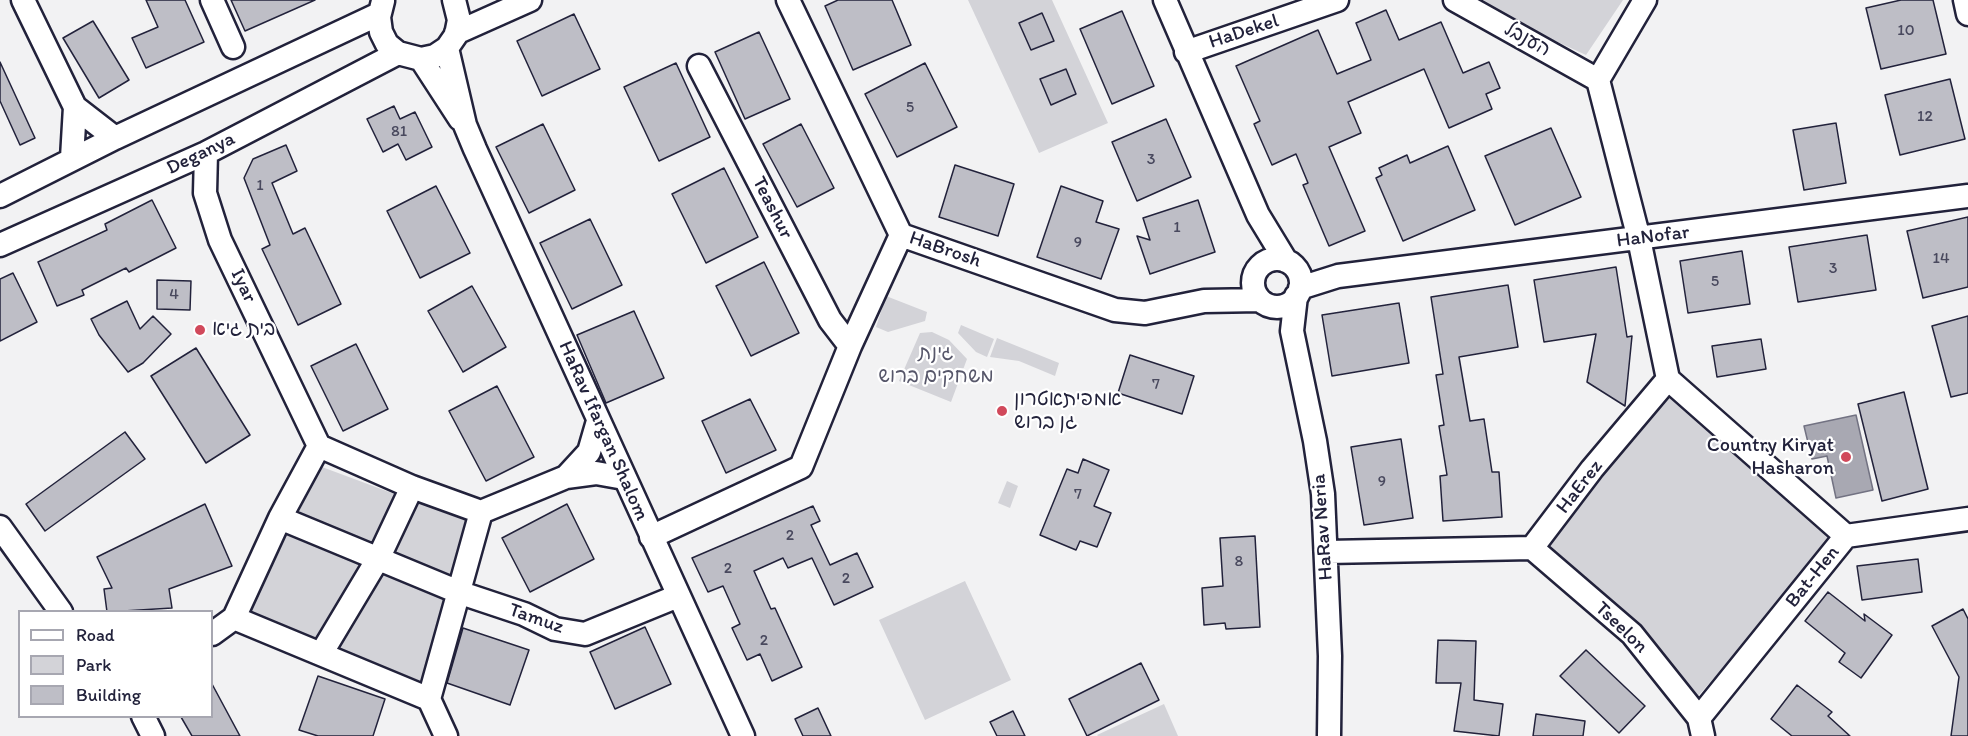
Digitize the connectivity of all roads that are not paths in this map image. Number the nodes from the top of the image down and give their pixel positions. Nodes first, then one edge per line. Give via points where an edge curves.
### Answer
1 (23, 0) edge
2 (212, 0) edge
3 (454, 0) edge
4 (530, 0) edge
5 (788, 0) edge
6 (1165, 0) edge
7 (1336, 0) edge
8 (1455, 0) edge
9 (1645, 0) edge
10 (1965, 0) edge
11 (382, 4) edge
12 (1968, 14) edge
13 (452, 40) junction
14 (233, 47) dead end
15 (1186, 52) junction
16 (398, 53) junction
17 (421, 59) junction
18 (699, 66) dead end
19 (1598, 80) junction
20 (75, 107) junction
21 (465, 125) junction
22 (114, 138) junction
23 (206, 153) junction
24 (72, 158) junction
25 (0, 196) edge
26 (1968, 196) edge
27 (1258, 215) junction
28 (901, 235) junction
29 (1639, 239) junction
30 (0, 245) edge
31 (1290, 263) junction
32 (1256, 271) junction
33 (1338, 276) junction
34 (1298, 292) junction
35 (1204, 301) junction
36 (1265, 303) junction
37 (1292, 331) junction
38 (850, 346) junction
39 (1668, 380) junction
40 (598, 421) junction
41 (319, 446) junction
42 (566, 477) junction
43 (624, 478) junction
44 (412, 487) junction
45 (482, 512) junction
46 (280, 518) junction
47 (1968, 519) edge
48 (0, 527) edge
49 (1846, 536) junction
50 (651, 537) junction
51 (1532, 548) junction
52 (1327, 552) junction
53 (379, 557) junction
54 (461, 593) junction
55 (678, 596) junction
56 (60, 610) edge
57 (234, 618) junction
58 (213, 633) edge
59 (321, 654) junction
60 (429, 699) junction
61 (144, 718) edge
62 (1701, 727) edge
63 (1331, 733) edge
64 (153, 736) edge
65 (446, 736) edge
66 (743, 736) edge

1 - 20 street
2 - 14 street
3 - 13 street, HaRav Ifargan Shalom via 459,20
4 - 13 street
5 - 28 street, HaBrosh
6 - 15 street
7 - 15 street, HaDekel
8 - 19 street, הענבל
9 - 19 street
10 - 12 street
11 - 16 street via 381,32
11 - 22 street
13 - 17 street via 435,56
13 - 21 street, HaRav Ifargan Shalom
15 - 27 street
16 - 17 street
16 - 23 street, Deganya
17 - 21 street, HaRav Ifargan Shalom
18 - 38 street, Teashur via 830,320
19 - 29 street
20 - 22 street
20 - 24 street
21 - 40 street, HaRav Ifargan Shalom
22 - 24 street
23 - 30 street, Deganya
23 - 41 street, Iyar via 205,193 220,240
24 - 25 street
26 - 29 street, HaNofar
27 - 31 street
27 - 32 street
28 - 35 street, HaBrosh via 1115,310 1145,313
28 - 38 street
29 - 33 street, HaNofar
29 - 39 street
31 - 32 street via 1270,260
31 - 33 street, HaNofar
31 - 34 street via 1298,272
32 - 35 street, HaBrosh
32 - 36 street via 1254,288
33 - 34 street, HaNofar
34 - 36 street via 1283,305
34 - 37 street, HaRav Neria
35 - 36 street, HaBrosh
36 - 37 street, HaRav Neria
37 - 52 street, HaRav Neria via 1315,441
38 - 50 street via 801,466
39 - 49 street, Bat-Hen
39 - 51 street, HaErez
40 - 42 street via 589,452
40 - 43 street, HaRav Ifargan Shalom
41 - 44 street
41 - 46 street
42 - 43 street via 596,473
42 - 45 street
43 - 50 street, HaRav Ifargan Shalom
44 - 45 street
44 - 53 street
45 - 54 street
46 - 53 street
46 - 57 street
47 - 49 street
48 - 56 street
49 - 62 street, Bat-Hen
50 - 55 street, HaRav Ifargan Shalom
51 - 52 street
51 - 62 street, Tseelon via 1632,634
52 - 63 street, HaRav Neria
53 - 54 street
53 - 59 street
54 - 55 street, Tamuz via 555,629 585,634
54 - 60 street
55 - 66 street, HaRav Ifargan Shalom
57 - 58 street
57 - 59 street
59 - 60 street
60 - 65 street
61 - 64 street

